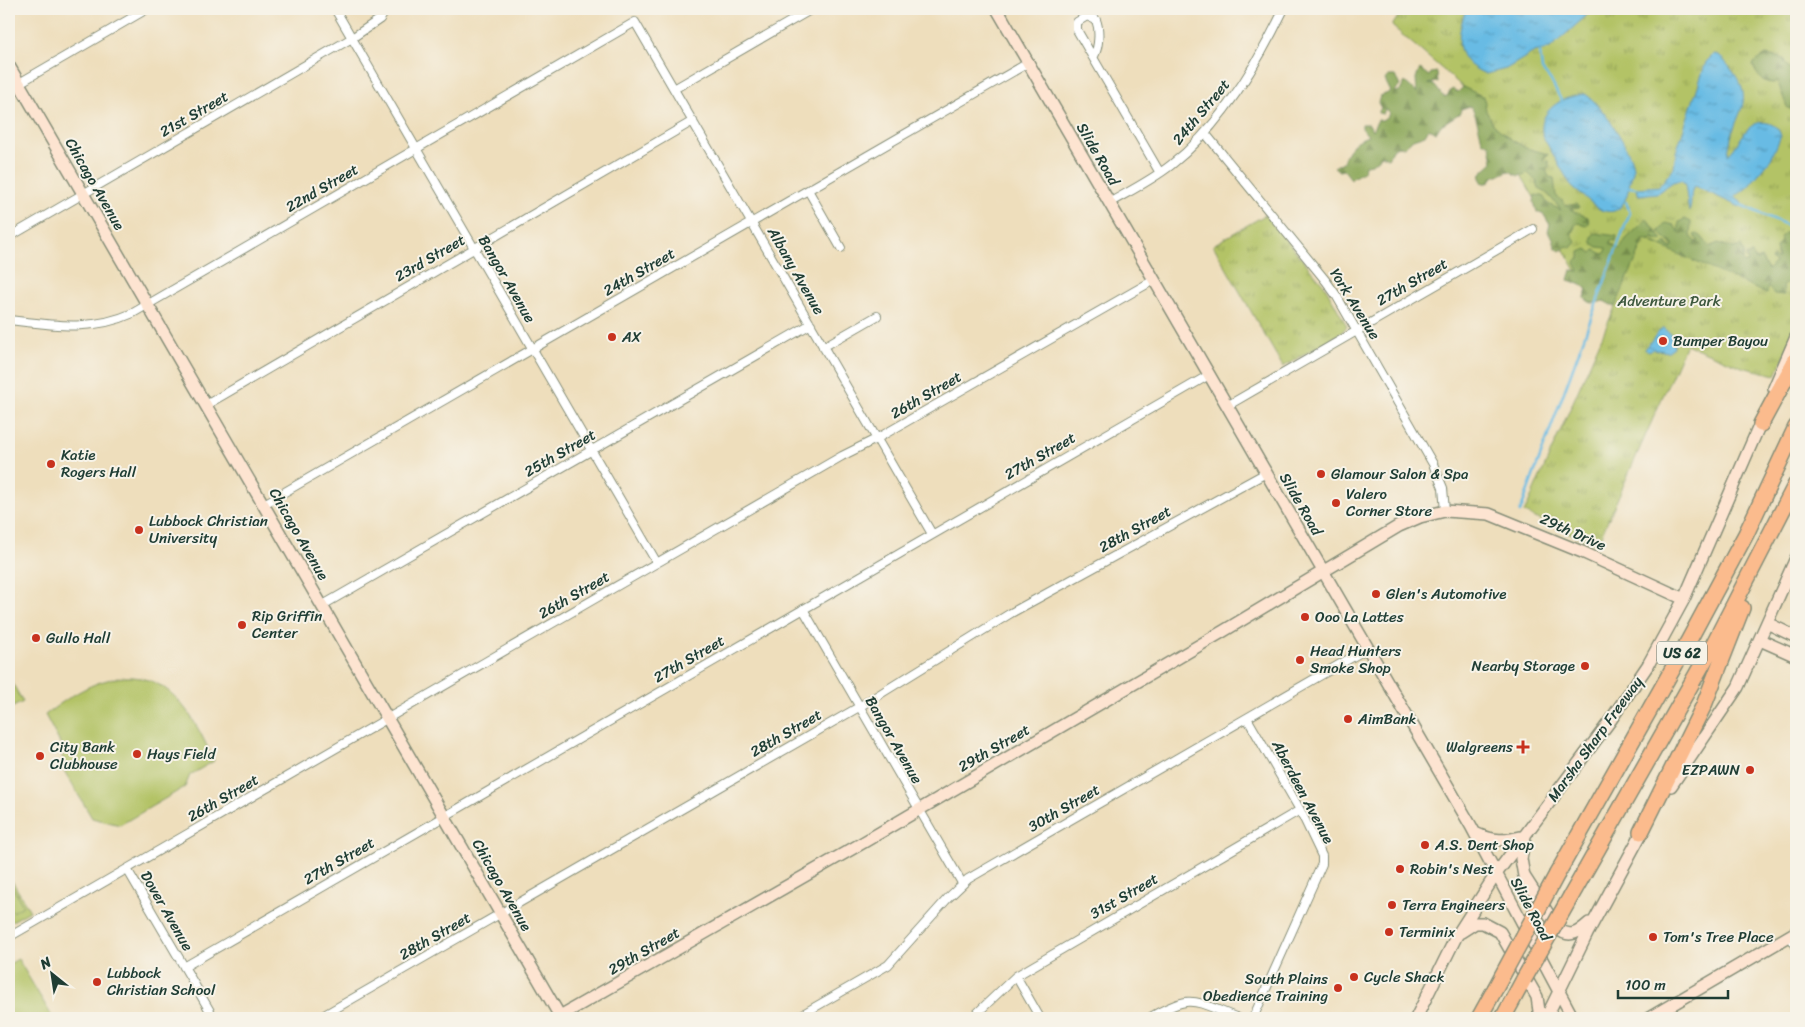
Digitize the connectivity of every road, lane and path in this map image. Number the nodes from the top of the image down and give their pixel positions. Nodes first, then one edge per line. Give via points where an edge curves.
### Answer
1 (148, 9) edge
2 (335, 9) edge
3 (387, 9) edge
4 (812, 9) edge
5 (997, 9) edge
6 (1284, 9) edge
7 (635, 22) joint
8 (352, 38) junction
9 (1094, 56) junction
10 (1028, 63) junction
11 (9, 66) edge
12 (14, 86) edge
13 (674, 89) junction
14 (693, 121) junction
15 (1205, 133) junction
16 (416, 149) junction
17 (1160, 173) junction
18 (808, 190) junction
19 (83, 194) junction
20 (1109, 203) junction
21 (752, 223) junction
22 (1533, 229) dead end
23 (9, 237) edge
24 (841, 248) dead end
25 (474, 249) junction
26 (1154, 280) junction
27 (148, 305) junction
28 (878, 316) dead end
29 (9, 320) edge
30 (810, 324) junction
31 (1356, 330) junction
32 (1796, 337) edge
33 (823, 347) junction
34 (532, 349) junction
35 (1796, 359) edge
36 (1209, 375) junction
37 (206, 405) junction
38 (1227, 406) junction
39 (1761, 424) junction
40 (1796, 427) edge
41 (876, 439) junction
42 (591, 451) junction
43 (1266, 473) junction
44 (1796, 484) edge
45 (264, 504) junction
46 (1445, 511) junction
47 (932, 534) junction
48 (1768, 541) junction
49 (1796, 558) edge
50 (657, 563) junction
51 (1322, 570) junction
52 (1684, 599) junction
53 (323, 606) junction
54 (803, 609) junction
55 (1767, 623) junction
56 (1796, 638) edge
57 (1760, 640) junction
58 (1368, 648) junction
59 (1796, 656) edge
60 (859, 707) junction
61 (388, 718) junction
62 (1247, 718) junction
63 (919, 810) junction
64 (1300, 810) junction
65 (445, 816) junction
66 (1641, 832) junction
67 (1475, 833) junction
68 (1525, 836) junction
69 (127, 869) junction
70 (1496, 874) junction
71 (962, 883) junction
72 (501, 914) junction
73 (1596, 916) junction
74 (1793, 934) edge
75 (1456, 937) junction
76 (9, 938) edge
77 (1796, 946) edge
78 (184, 967) junction
79 (1016, 976) junction
80 (1558, 991) junction
81 (810, 1015) edge
82 (1504, 1017) edge
83 (214, 1018) edge
84 (319, 1018) edge
85 (560, 1018) edge
86 (796, 1018) edge
87 (972, 1018) edge
88 (1040, 1018) edge
89 (1149, 1018) edge
90 (1238, 1018) edge
91 (1254, 1018) edge
92 (1416, 1018) edge
93 (1479, 1018) edge
94 (1540, 1018) edge
95 (1546, 1018) edge
96 (1573, 1018) edge
97 (1649, 1018) edge

1 - 12 street
2 - 8 street, Bangor Avenue
3 - 8 street, 21st Street via 380,19
4 - 13 street
5 - 10 main road, Slide Road
6 - 15 street, 24th Street via 1239,89
7 - 13 street, Albany Avenue
7 - 16 street, 22nd Street
8 - 16 street, Bangor Avenue
8 - 19 street, 21st Street
9 - 9 street via 1097,23 1087,16 1076,26
9 - 17 street
10 - 18 street, 24th Street
10 - 20 main road, Slide Road
11 - 12 main road, Chicago Avenue
12 - 19 main road, Chicago Avenue
13 - 14 street, Albany Avenue
14 - 21 street, Albany Avenue
14 - 25 street, 23rd Street
15 - 17 street, 24th Street
15 - 31 street, York Avenue via 1326,281
16 - 25 street, Bangor Avenue
16 - 27 street, 22nd Street
17 - 20 street, 24th Street
18 - 21 street, 24th Street
18 - 24 street
19 - 23 street, 21st Street
19 - 27 main road, Chicago Avenue
20 - 26 main road, Slide Road
21 - 30 street, Albany Avenue
21 - 34 street, 24th Street
22 - 31 street, 27th Street
25 - 34 street, Bangor Avenue
25 - 37 street, 23rd Street
26 - 36 main road, Slide Road
26 - 41 street, 26th Street
27 - 29 street, 22nd Street via 117,320 85,326
27 - 37 main road, Chicago Avenue
28 - 33 street
30 - 33 street, Albany Avenue
30 - 42 street, 25th Street
31 - 38 street, 27th Street
31 - 46 street, York Avenue via 1433,464 1443,488
32 - 39 main road, Marsha Sharp Freeway
33 - 41 street, Albany Avenue
34 - 42 street, Bangor Avenue
34 - 45 street, 24th Street
35 - 39 highway
36 - 38 main road, Slide Road
36 - 47 street, 27th Street
37 - 45 main road, Chicago Avenue
38 - 43 main road, Slide Road
39 - 52 main road, Marsha Sharp Freeway
40 - 93 highway, Marsha Sharp Freeway / US 62, bridge via 1746,534 1694,632
41 - 47 street, Albany Avenue
41 - 50 street, 26th Street
42 - 50 street, Bangor Avenue
42 - 53 street, 25th Street
43 - 51 main road, Slide Road
43 - 60 street, 28th Street via 1011,613
44 - 48 highway, US 62
45 - 53 main road, Chicago Avenue
46 - 51 main road, 29th Street via 1398,526
46 - 52 main road, 29th Drive via 1477,512 1502,518
47 - 54 street, 27th Street
48 - 66 highway via 1704,705
48 - 82 highway, US 62, bridge via 1711,649
49 - 55 main road
50 - 61 street, 26th Street
51 - 58 main road, Slide Road
51 - 63 main road, 29th Street
52 - 68 main road, Marsha Sharp Freeway via 1648,665 1610,722
53 - 61 main road, Chicago Avenue
54 - 60 street, Bangor Avenue
54 - 65 street, 27th Street
55 - 56 main road
55 - 57 main road
57 - 59 main road
57 - 66 main road via 1738,687
58 - 62 street, 30th Street
58 - 67 main road, Slide Road
60 - 63 street, Bangor Avenue
60 - 72 street, 28th Street
61 - 65 main road, Chicago Avenue
61 - 69 street, 26th Street
62 - 64 street, Aberdeen Avenue
62 - 71 street, 30th Street
63 - 71 street, Bangor Avenue
63 - 85 main road, 29th Street
64 - 79 street, 31st Street
64 - 91 street, Aberdeen Avenue via 1322,856 1322,864
65 - 72 main road, Chicago Avenue
65 - 78 street, 27th Street
66 - 73 main road
67 - 68 main road via 1491,841 1504,842
67 - 70 main road, Slide Road
68 - 70 main road, Marsha Sharp Freeway
68 - 73 main road via 1521,859 1524,876 1558,929 1564,934 1578,933
69 - 76 street, 26th Street
69 - 78 street, Dover Avenue
70 - 75 main road, Marsha Sharp Freeway
70 - 80 main road, Slide Road
71 - 81 street, 30th Street via 888,965
72 - 84 street, 28th Street
72 - 85 main road, Chicago Avenue
73 - 80 main road
74 - 77 street
74 - 97 main road
75 - 92 main road, Marsha Sharp Freeway
75 - 94 main road via 1475,923 1488,924 1500,932 1537,997
78 - 83 street, Dover Avenue
79 - 87 street, 31st Street
79 - 88 street
80 - 95 main road
80 - 96 main road, Slide Road
81 - 86 street, 30th Street
89 - 90 street via 1189,1000

